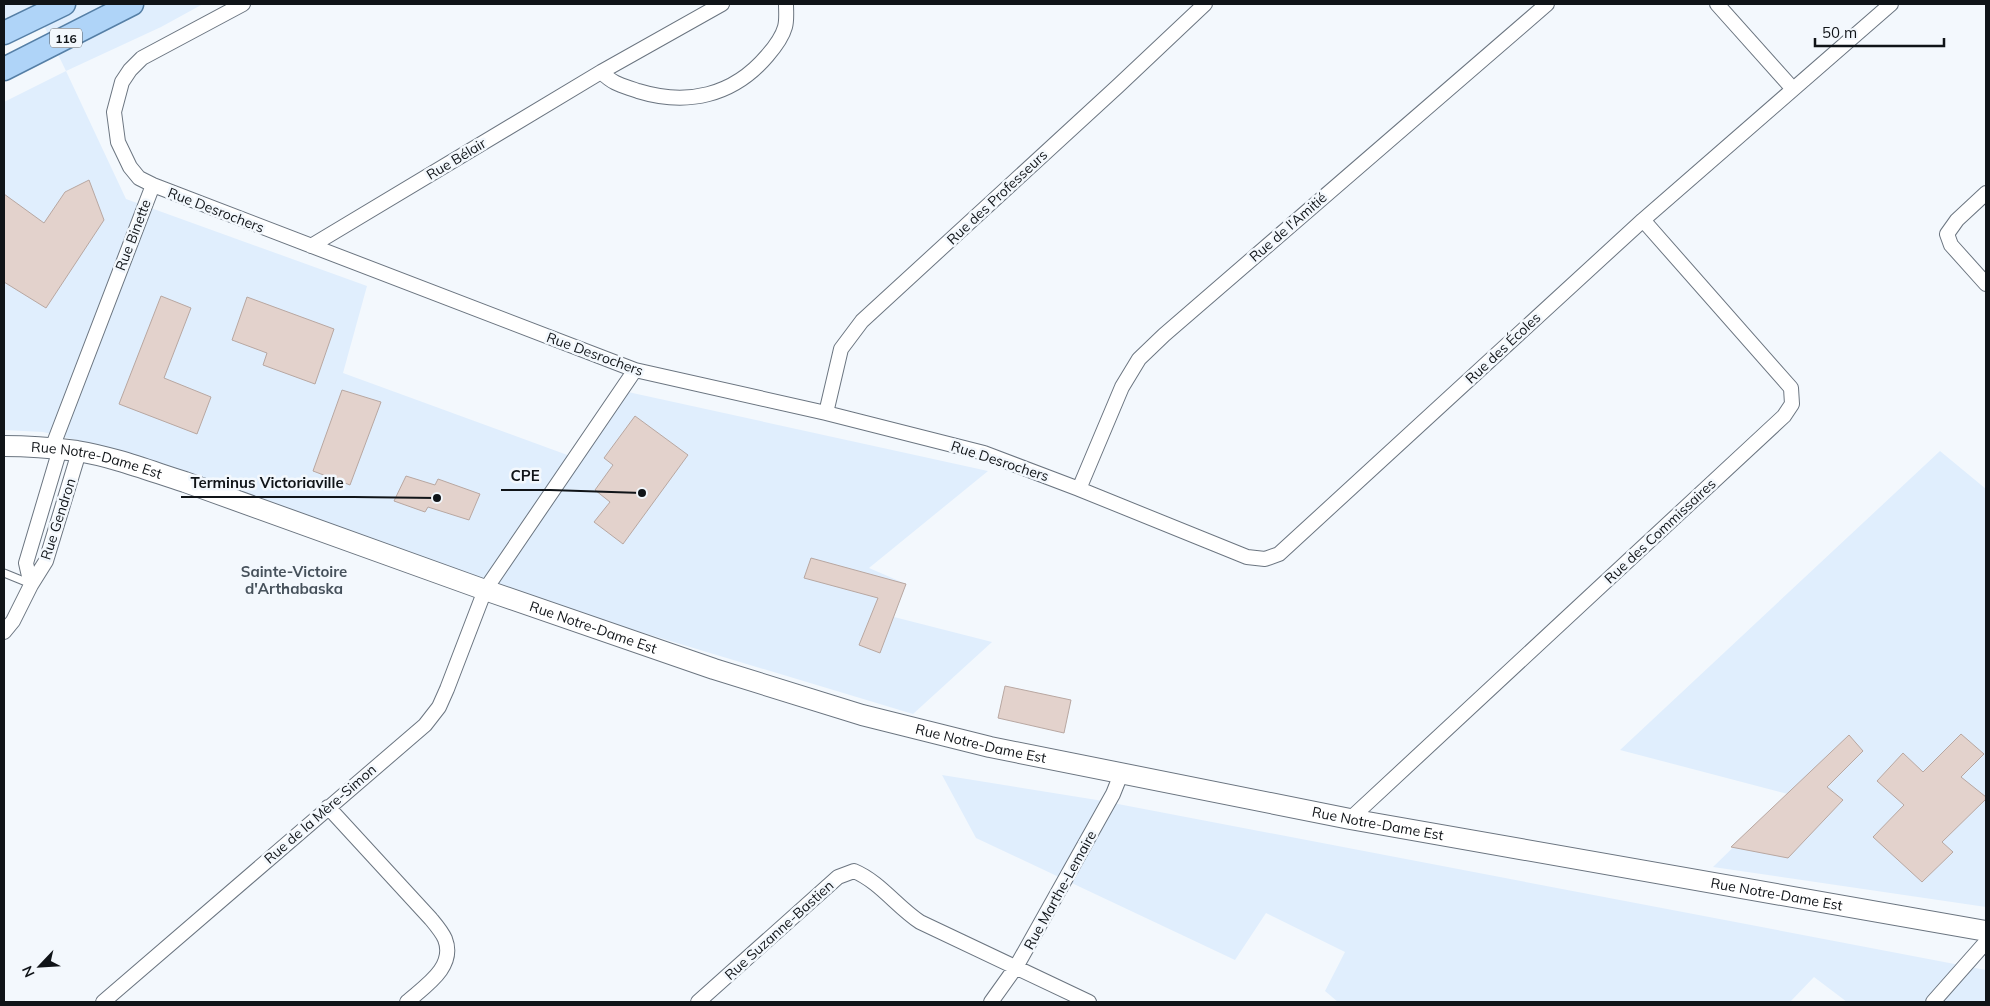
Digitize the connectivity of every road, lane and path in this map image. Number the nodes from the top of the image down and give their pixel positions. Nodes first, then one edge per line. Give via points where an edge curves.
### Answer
1 (64, 4) edge
2 (132, 4) edge
3 (244, 4) edge
4 (722, 4) edge
5 (786, 4) edge
6 (1204, 4) edge
7 (1547, 4) edge
8 (1717, 4) edge
9 (1891, 4) edge
10 (4, 34) edge
11 (4, 69) edge
12 (601, 72) junction
13 (1793, 89) junction
14 (152, 185) junction
15 (1986, 193) edge
16 (1642, 220) junction
17 (311, 246) junction
18 (1986, 284) edge
19 (635, 370) junction
20 (826, 413) junction
21 (4, 446) edge
22 (64, 450) junction
23 (1079, 489) junction
24 (4, 573) edge
25 (31, 584) junction
26 (485, 590) junction
27 (4, 632) edge
28 (1121, 774) junction
29 (328, 807) junction
30 (1350, 819) junction
31 (1986, 931) edge
32 (1986, 942) edge
33 (1016, 967) junction
34 (103, 1002) edge
35 (407, 1002) edge
36 (698, 1002) edge
37 (991, 1002) edge
38 (1089, 1002) edge
39 (1933, 1002) edge

1 - 10 main road, 116
2 - 11 main road, 116
3 - 14 street, Rue Binette via 142,58 122,82 114,112 118,142 134,172
4 - 12 street, Rue Bélair
5 - 12 street via 785,27 776,45 760,64 715,93 689,99 654,96 613,83
6 - 20 street, Rue des Professeurs via 862,321 841,349
7 - 23 street, Rue de l'Amitié via 1139,359 1122,387
8 - 13 street
9 - 13 street, Rue des Écoles
12 - 17 street, Rue Bélair
13 - 16 street, Rue des Écoles
14 - 17 street, Rue Desrochers
14 - 22 street, Rue Binette
15 - 18 street via 1947,234 1951,245
16 - 23 street, Rue des Écoles via 1279,554 1266,559 1248,557
16 - 30 street, Rue des Commissaires via 1791,388 1792,404 1784,416
17 - 19 street, Rue Desrochers
19 - 20 street, Rue Desrochers
19 - 26 street, Rue de la Mère-Simon
20 - 23 street, Rue Desrochers via 984,453
21 - 22 street, Rue Notre-Dame Est
22 - 25 street, Rue Gendron via 46,561
22 - 26 street, Rue Notre-Dame Est via 185,482
24 - 25 lane
25 - 27 street, Rue Gendron
26 - 28 street, Rue Notre-Dame Est via 714,669 843,709 990,747
26 - 29 street, Rue de la Mère-Simon via 439,707 425,725
28 - 30 street, Rue Notre-Dame Est
28 - 33 street, Rue Marthe-Lemaire via 1113,794
29 - 34 street, Rue de la Mère-Simon
29 - 35 street via 445,938 448,954 439,973
30 - 31 street, Rue Notre-Dame Est
32 - 39 street
33 - 36 street, Rue Suzanne-Bastien via 920,922 867,876 854,871 838,877
33 - 37 street, Rue Marthe-Lemaire
33 - 38 street, Rue Suzanne-Bastien

